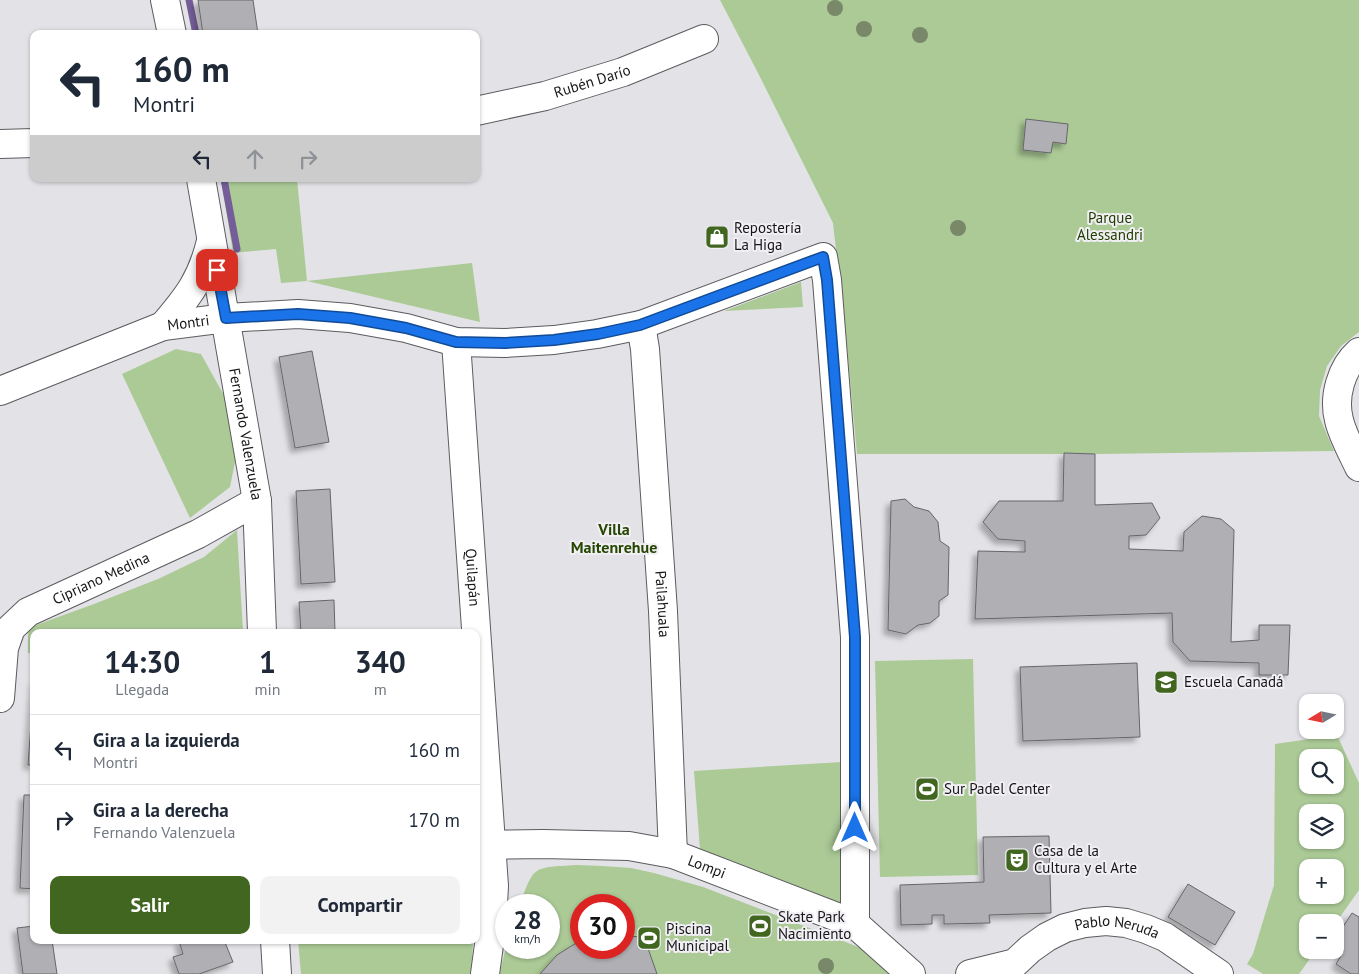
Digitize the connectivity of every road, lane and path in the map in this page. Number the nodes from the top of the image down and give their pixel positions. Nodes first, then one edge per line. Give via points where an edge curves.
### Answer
1 (165, 0) edge
2 (171, 30) edge
3 (704, 39) dead end
4 (480, 110) edge
5 (30, 143) edge
6 (0, 144) edge
7 (202, 182) edge
8 (211, 238) junction
9 (226, 318) junction
10 (640, 325) junction
11 (163, 326) junction
12 (456, 342) junction
13 (1359, 352) edge
14 (0, 391) edge
15 (1359, 467) edge
16 (257, 501) junction
17 (262, 629) edge
18 (472, 629) edge
19 (0, 698) edge
20 (480, 772) edge
21 (484, 844) edge
22 (673, 854) junction
23 (855, 924) junction
24 (275, 944) edge
25 (1014, 968) edge
26 (277, 974) edge
27 (485, 974) edge
28 (911, 974) edge
29 (970, 974) edge
30 (1219, 974) edge

1 - 2 street
3 - 4 street, Rubén Darío via 614,74 545,96
5 - 6 street
7 - 8 street, Fernando Valenzuela
8 - 9 street, Fernando Valenzuela
8 - 11 street, Fernando Valenzuela via 197,282
9 - 11 street, Montri
9 - 12 street, Montri via 298,314 350,318 406,328
9 - 16 street, Fernando Valenzuela
10 - 12 street, Montri via 554,340
10 - 22 street, Pailahuala via 645,349 662,611
10 - 23 street, Montri via 823,257 855,637
11 - 14 street, Montri
12 - 18 street, Quilapán
13 - 15 street via 1340,381 1337,407 1339,420
16 - 17 street, Fernando Valenzuela
16 - 19 street, Cipriano Medina via 198,534 28,612 11,628 4,648
20 - 21 street, Quilapán
21 - 22 street, Lompi via 629,846
21 - 27 street, Quilapán via 494,886
22 - 23 street, Lompi
23 - 28 street, Lompi
24 - 26 street
25 - 29 street, Pablo Neruda
25 - 30 street, Pablo Neruda via 1030,949 1047,937 1065,928 1106,921 1126,923 1165,937

